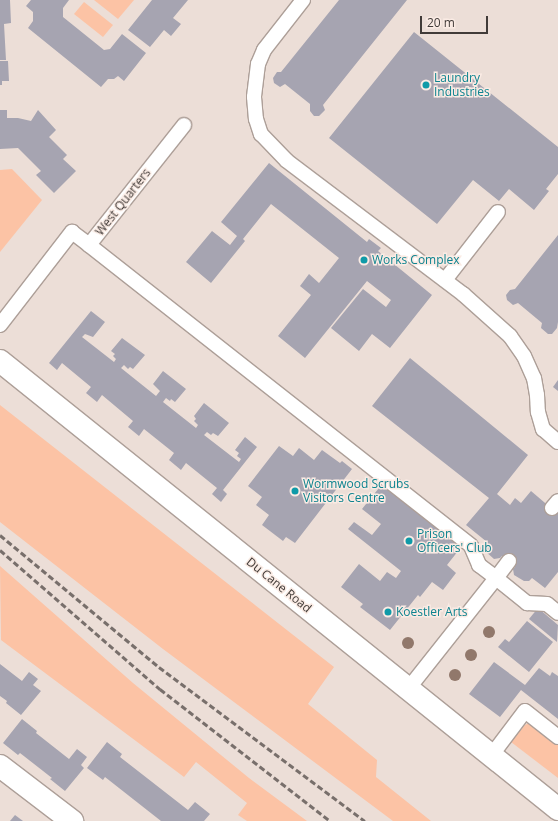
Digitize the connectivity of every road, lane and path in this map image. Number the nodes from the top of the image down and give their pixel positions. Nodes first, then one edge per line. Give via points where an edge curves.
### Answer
1 (303, 0) edge
2 (184, 125) dead end
3 (498, 212) dead end
4 (89, 245) junction
5 (445, 280) junction
6 (0, 325) edge
7 (0, 361) edge
8 (558, 442) edge
9 (509, 561) dead end
10 (496, 578) junction
11 (558, 613) edge
12 (408, 689) junction
13 (558, 737) edge
14 (491, 756) junction
15 (0, 766) edge
16 (558, 809) edge
17 (72, 821) edge

1 - 5 lane via 264,50 258,64 254,97 256,119 261,134 287,161
2 - 4 lane, West Quarters
3 - 5 lane
4 - 6 lane, West Quarters via 72,232
4 - 10 lane via 471,546 479,565
5 - 8 lane via 488,314 510,336 524,356 534,378 543,429
7 - 12 street, Du Cane Road
9 - 10 lane
10 - 11 lane via 527,603 547,604
10 - 12 lane
12 - 14 street, Du Cane Road
13 - 14 lane via 525,712
14 - 16 street, Du Cane Road
15 - 17 street

